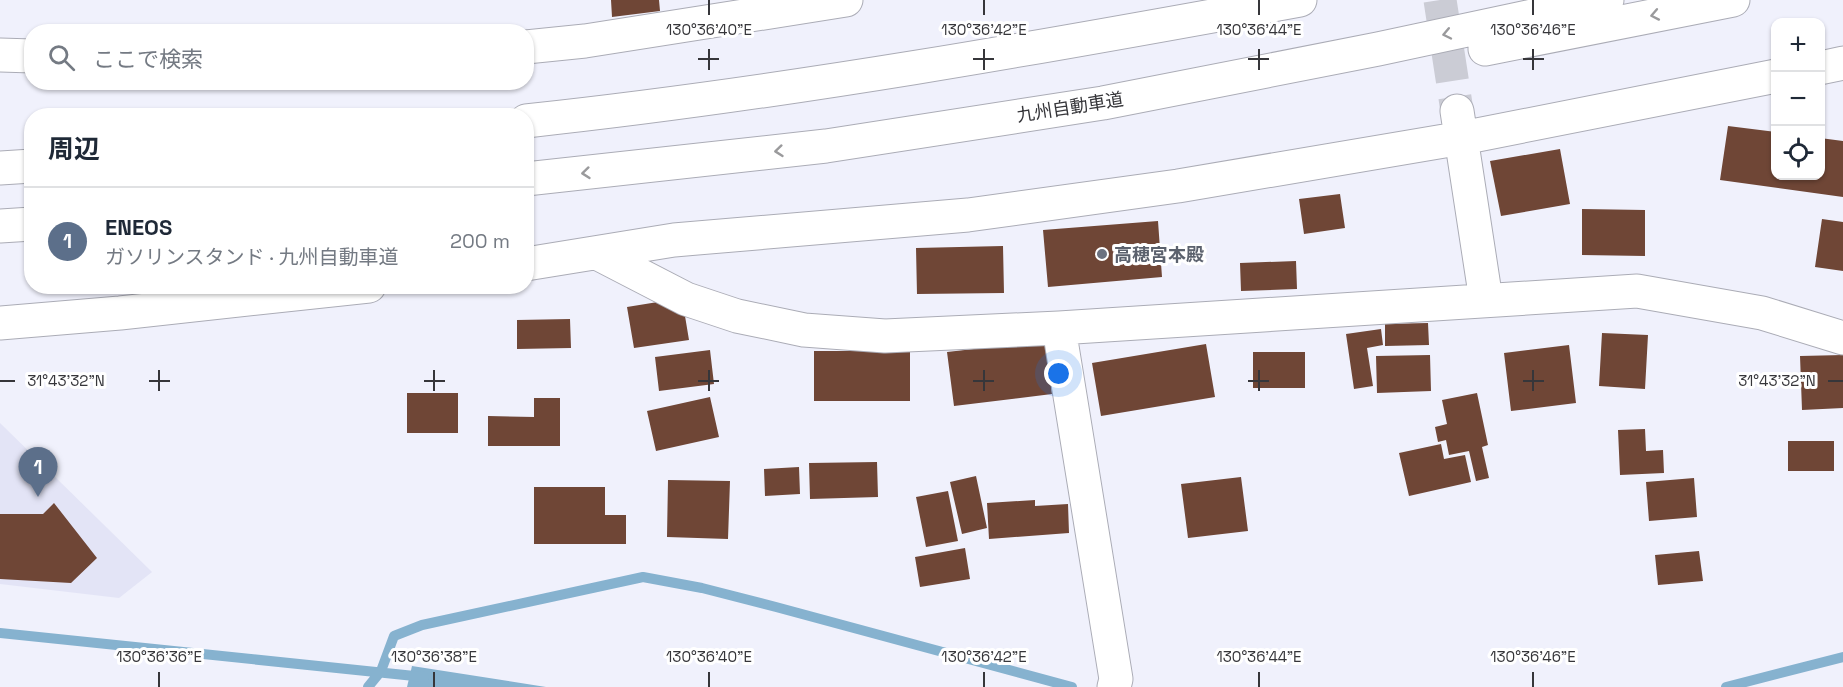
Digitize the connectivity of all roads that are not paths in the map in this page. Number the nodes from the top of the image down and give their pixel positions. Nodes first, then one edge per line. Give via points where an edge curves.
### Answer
1 (846, 0) edge
2 (1204, 0) edge
3 (1300, 0) edge
4 (1607, 0) edge
5 (1733, 0) edge
6 (534, 46) edge
7 (0, 55) edge
8 (24, 56) edge
9 (1843, 63) edge
10 (1825, 67) edge
11 (1771, 77) edge
12 (583, 115) junction
13 (534, 120) edge
14 (1460, 124) junction
15 (826, 146) junction
16 (24, 166) edge
17 (0, 168) edge
18 (534, 178) edge
19 (24, 224) edge
20 (0, 226) edge
21 (597, 253) junction
22 (534, 263) edge
23 (298, 294) edge
24 (1486, 300) junction
25 (0, 323) edge
26 (1059, 328) junction
27 (1843, 338) edge
28 (1115, 683) edge

1 - 6 main road
2 - 12 main road via 1075,31 817,83
3 - 12 main road via 819,83
4 -> 15 main road, 九州自動車道 via 1103,103
5 -> 15 main road via 1379,70 1108,114
7 - 8 main road
9 - 10 main road
11 - 14 main road
12 - 13 main road
14 - 21 main road via 1178,186 968,215 697,238
14 - 24 main road
15 -> 18 main road, 九州自動車道
16 - 17 main road
19 - 20 main road
21 - 22 main road
21 - 26 main road via 686,299 737,316 804,330 885,336
23 - 25 main road
24 - 26 main road
24 - 27 main road via 1637,291 1762,314
26 - 28 main road

